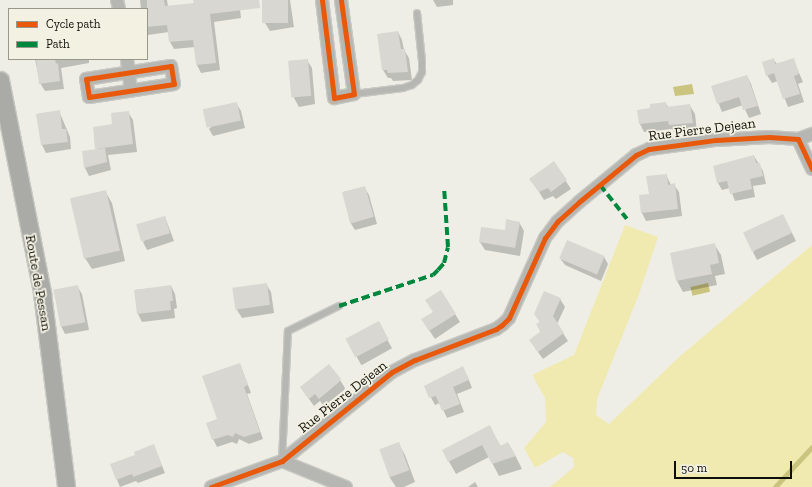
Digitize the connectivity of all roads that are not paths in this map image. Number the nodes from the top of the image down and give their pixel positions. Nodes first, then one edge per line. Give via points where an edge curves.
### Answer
1 (322, 0) edge
2 (341, 0) edge
3 (417, 12) dead end
4 (126, 60) edge
5 (129, 72) junction
6 (0, 80) edge
7 (131, 90) junction
8 (354, 94) junction
9 (812, 134) edge
10 (798, 139) junction
11 (812, 169) edge
12 (339, 306) dead end
13 (282, 461) junction
14 (66, 487) edge
15 (210, 487) edge
16 (346, 487) edge

1 - 8 street via 334,98
2 - 8 street
3 - 8 lane via 422,61 422,72 418,80 403,88
4 - 5 street
5 - 7 street
5 - 7 street via 171,66 174,84
5 - 7 street via 86,79 89,97
6 - 14 main road, Route de Pessan via 42,293
9 - 10 street, Rue Pierre Dejean
10 - 11 street
10 - 13 street, Rue Pierre Dejean via 769,137 716,140 649,149 636,155 558,221 545,238 509,318 502,325 392,372
12 - 13 lane via 288,331
13 - 15 street, Rue Pierre Dejean
13 - 16 street

